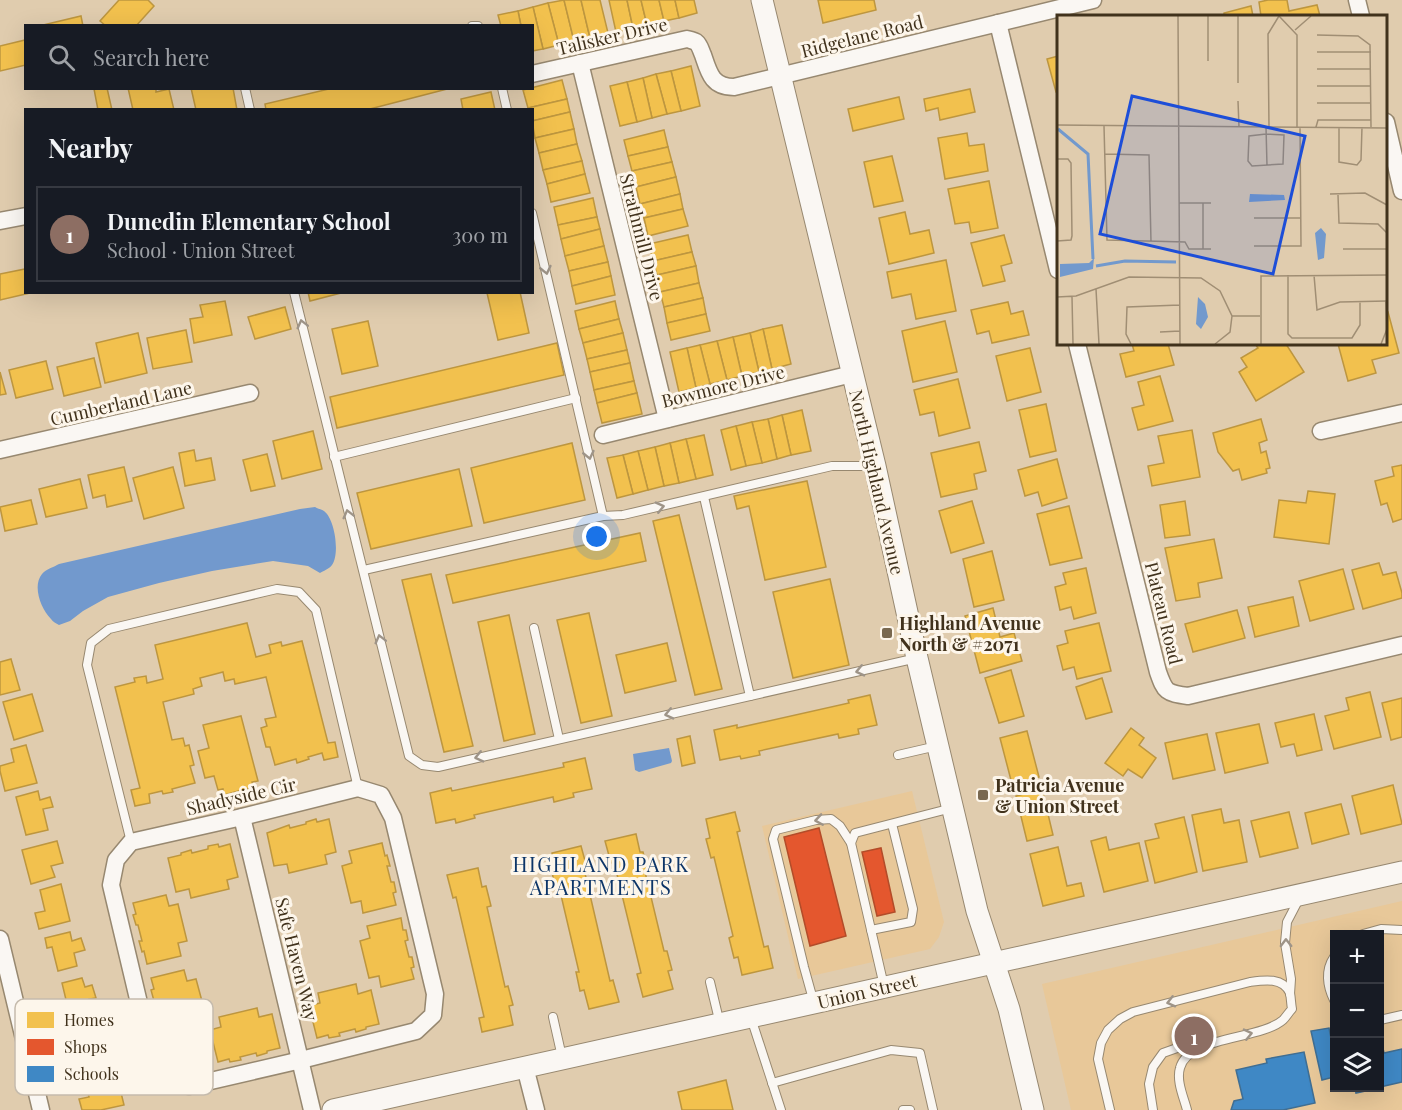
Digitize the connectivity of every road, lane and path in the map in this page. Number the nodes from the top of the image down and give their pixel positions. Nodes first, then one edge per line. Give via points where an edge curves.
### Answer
1 (762, 0) edge
2 (1093, 0) edge
3 (1357, 0) edge
4 (1360, 15) edge
5 (998, 23) junction
6 (580, 63) junction
7 (534, 74) edge
8 (780, 76) junction
9 (245, 90) edge
10 (502, 90) edge
11 (250, 108) edge
12 (507, 108) edge
13 (1387, 132) edge
14 (1390, 161) edge
15 (1402, 191) edge
16 (24, 216) edge
17 (0, 221) edge
18 (534, 221) edge
19 (1057, 262) edge
20 (294, 294) edge
21 (1077, 345) edge
22 (852, 374) junction
23 (250, 393) dead end
24 (576, 398) junction
25 (1402, 413) edge
26 (667, 419) junction
27 (1322, 431) dead end
28 (603, 435) dead end
29 (0, 450) edge
30 (334, 457) junction
31 (875, 466) junction
32 (704, 497) junction
33 (603, 516) junction
34 (364, 570) junction
35 (534, 628) dead end
36 (1402, 645) edge
37 (917, 658) junction
38 (750, 696) junction
39 (559, 739) junction
40 (938, 746) junction
41 (898, 755) dead end
42 (357, 788) junction
43 (952, 808) junction
44 (242, 817) junction
45 (892, 824) junction
46 (132, 842) junction
47 (851, 843) junction
48 (1402, 872) edge
49 (1301, 895) junction
50 (871, 930) junction
51 (1377, 930) edge
52 (1402, 930) edge
53 (0, 939) edge
54 (994, 963) junction
55 (1330, 964) edge
56 (710, 982) dead end
57 (884, 987) junction
58 (1330, 990) edge
59 (1290, 994) junction
60 (138, 999) edge
61 (15, 1002) edge
62 (814, 1003) junction
63 (1402, 1015) edge
64 (553, 1017) dead end
65 (751, 1017) junction
66 (1384, 1019) edge
67 (720, 1024) junction
68 (1219, 1041) junction
69 (563, 1059) junction
70 (301, 1060) junction
71 (525, 1067) junction
72 (213, 1080) edge
73 (772, 1083) junction
74 (37, 1095) edge
75 (41, 1110) edge
76 (312, 1110) edge
77 (333, 1110) edge
78 (536, 1110) edge
79 (781, 1110) edge
80 (903, 1110) edge
81 (910, 1110) edge
82 (933, 1110) edge
83 (1033, 1110) edge
84 (1110, 1110) edge
85 (1153, 1110) edge
86 (1187, 1110) edge

1 - 8 street, North Highland Avenue
2 - 5 street, Ridgelane Road
3 - 4 street
5 - 8 street, Ridgelane Road
5 - 19 street
6 - 7 street, Talisker Drive
6 - 8 street, Talisker Drive via 687,39 700,48 712,79 726,87
6 - 26 street, Strathmill Drive
8 - 22 street, North Highland Avenue
9 - 11 lane
10 - 12 lane
13 - 14 street
14 - 15 street
16 - 17 street
18 -> 24 lane
30 -> 20 lane
21 - 36 street, Plateau Road via 1164,688 1188,696
22 - 26 street, Bowmore Drive
22 - 31 street, North Highland Avenue
23 - 29 street, Cumberland Lane
24 - 30 lane
24 -> 33 lane
25 - 27 street
26 - 28 street, Bowmore Drive
34 -> 30 lane
31 - 32 lane via 832,466
31 - 37 street, North Highland Avenue
33 -> 32 lane
32 - 38 lane
33 - 34 lane
39 -> 34 lane via 438,766 422,765 409,756
35 - 39 lane
37 -> 38 lane
37 - 40 street, North Highland Avenue
38 -> 39 lane
40 - 41 lane
40 - 43 street, North Highland Avenue
42 - 44 street, Shadyside Cir
42 - 46 lane via 316,610 299,592 278,590 109,629 91,642 87,665
42 - 70 street via 381,795 393,818 435,994 433,1015 416,1031
43 - 45 lane
43 - 54 street, North Highland Avenue
44 - 46 street, Shadyside Cir
44 - 70 street, Safe Haven Way
45 - 47 lane via 855,833
45 - 50 lane via 913,909 911,922
46 - 60 street via 116,860 111,885
47 - 50 lane
47 -> 62 lane via 831,819 776,830 773,839
48 - 49 street, Union Street
49 - 54 street, Union Street
59 -> 49 lane via 1287,922
50 - 57 lane
51 - 52 lane
53 - 61 street
54 - 57 street, Union Street
54 - 83 street, North Highland Avenue
55 - 58 lane
56 - 67 lane
57 - 62 street, Union Street
68 -> 59 lane via 1262,1031 1283,1020 1292,1009
59 -> 84 lane via 1282,984 1269,979 1133,1012 1120,1019 1108,1030 1098,1059
62 - 65 street, Union Street
63 - 66 lane
64 - 69 lane
65 - 67 street, Union Street
65 - 73 lane
67 - 69 street, Union Street
68 - 85 lane via 1194,1042 1163,1053 1153,1067 1149,1084
68 - 86 lane via 1197,1050 1180,1068 1179,1082
69 - 71 street, Union Street
70 - 72 street
70 - 76 street, Safe Haven Way
71 - 77 street, Union Street
71 - 78 street
73 - 79 lane
73 - 82 lane via 891,1050 920,1053
74 - 75 street
80 - 81 lane

